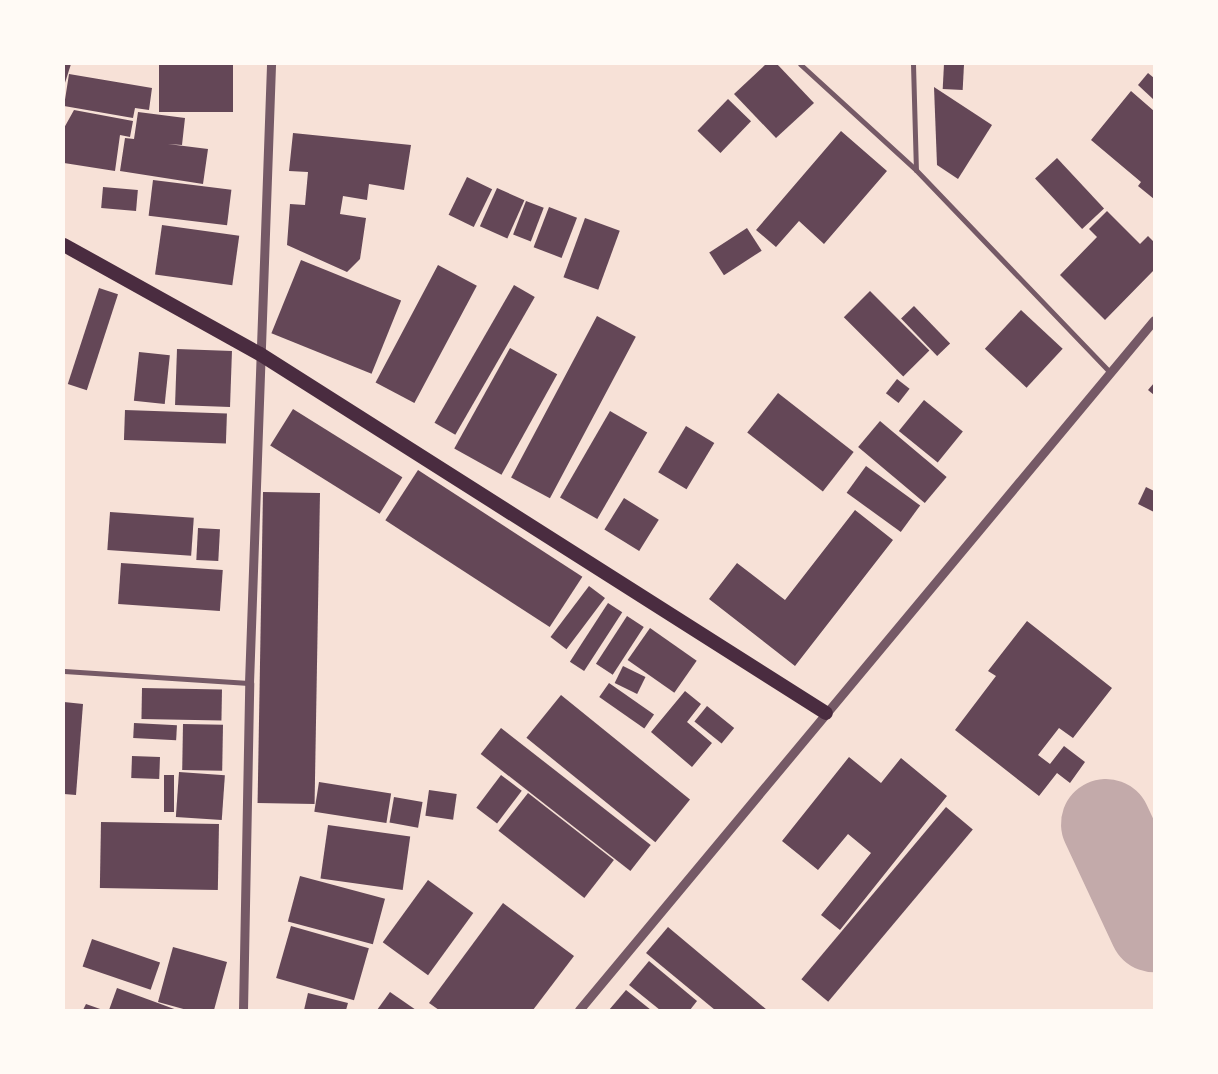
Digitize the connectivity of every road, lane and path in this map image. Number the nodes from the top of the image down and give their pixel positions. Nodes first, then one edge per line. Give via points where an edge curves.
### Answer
1 (271, 64) edge
2 (800, 64) edge
3 (913, 64) edge
4 (916, 170) junction
5 (64, 245) edge
6 (1154, 320) edge
7 (260, 354) junction
8 (1112, 373) junction
9 (64, 671) edge
10 (249, 683) junction
11 (826, 714) junction
12 (243, 1010) edge
13 (579, 1010) edge

1 - 7 street
2 - 4 street
3 - 4 street
4 - 8 street
5 - 7 highway
6 - 8 street
7 - 10 street
7 - 11 highway
8 - 11 street
9 - 10 street
10 - 12 street
11 - 13 street

